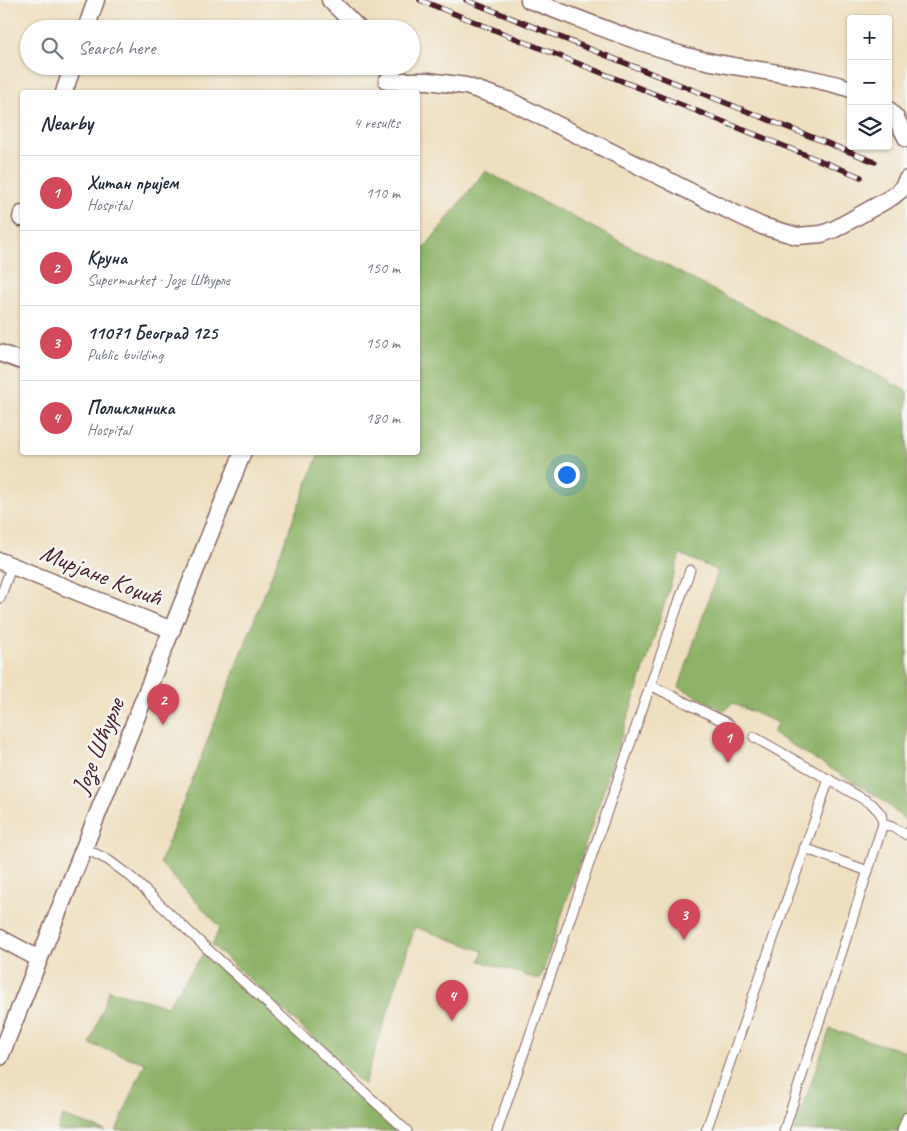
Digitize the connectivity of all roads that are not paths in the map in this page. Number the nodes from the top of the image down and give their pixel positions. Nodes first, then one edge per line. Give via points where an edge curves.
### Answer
1 (96, 0) edge
2 (330, 0) edge
3 (529, 0) edge
4 (89, 20) edge
5 (350, 20) edge
6 (70, 75) edge
7 (386, 80) edge
8 (847, 88) edge
9 (65, 90) edge
10 (892, 114) edge
11 (907, 139) edge
12 (905, 187) edge
13 (0, 353) edge
14 (20, 360) edge
15 (242, 455) edge
16 (6, 563) edge
17 (690, 570) dead end
18 (0, 598) edge
19 (172, 630) junction
20 (650, 685) junction
21 (729, 724) dead end
22 (754, 737) dead end
23 (829, 779) junction
24 (883, 824) junction
25 (907, 835) edge
26 (84, 848) junction
27 (804, 848) junction
28 (868, 871) junction
29 (0, 938) edge
30 (39, 959) junction
31 (0, 1057) edge
32 (907, 1117) edge
33 (407, 1131) edge
34 (497, 1131) edge
35 (706, 1131) edge
36 (784, 1131) edge
37 (902, 1131) edge

1 - 4 street
2 - 5 street
3 - 8 street via 696,58 810,77
6 - 9 street
7 - 12 street via 466,86 500,97 713,204 762,226 796,236 822,234 835,229
10 - 11 street
13 - 14 street
15 - 19 street, Јозе Шћурле
16 - 18 lane, Мирјане Коџић
16 - 19 street, Мирјане Коџић
17 - 20 lane
19 - 26 street, Јозе Шћурле
20 - 21 lane
20 - 34 lane
22 - 23 lane
23 - 24 lane via 872,804 881,814
23 - 27 lane
24 - 25 lane
24 - 28 lane
26 - 30 street, Јозе Шћурле
26 - 33 lane via 131,877
27 - 28 lane
27 - 35 lane
28 - 36 lane
29 - 30 street
30 - 31 street, Јозе Шћурле
32 - 37 lane

